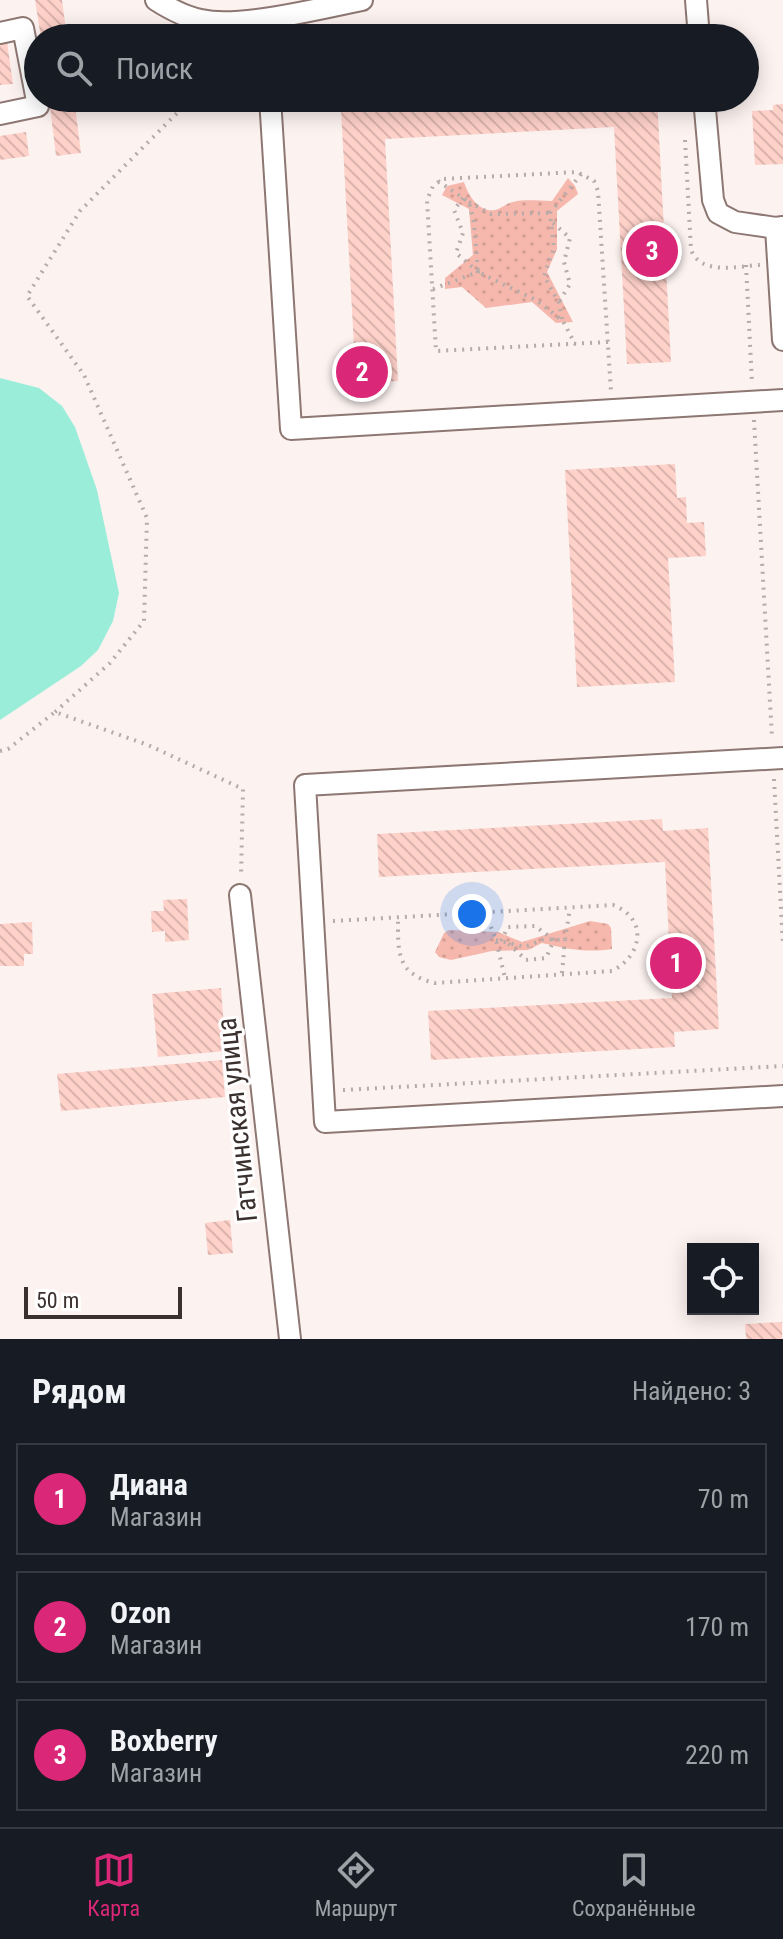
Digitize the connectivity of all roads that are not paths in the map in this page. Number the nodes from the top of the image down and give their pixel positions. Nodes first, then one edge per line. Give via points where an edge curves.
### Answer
1 (156, 0) edge
2 (362, 0) edge
3 (696, 0) edge
4 (231, 24) edge
5 (280, 24) edge
6 (698, 24) edge
7 (0, 33) edge
8 (24, 33) edge
9 (24, 109) edge
10 (271, 112) edge
11 (705, 112) edge
12 (0, 114) edge
13 (780, 228) edge
14 (783, 340) edge
15 (783, 400) edge
16 (778, 758) edge
17 (240, 895) road end
18 (783, 1096) edge
19 (290, 1339) edge

1 - 4 street via 185,15
2 - 5 street
3 - 6 street
7 - 8 street via 23,28
9 - 12 street
10 - 15 street via 291,429
11 - 13 street via 718,213 735,222
13 - 14 street
16 - 18 street via 305,785 325,1122
17 - 19 street, Гатчинская улица

